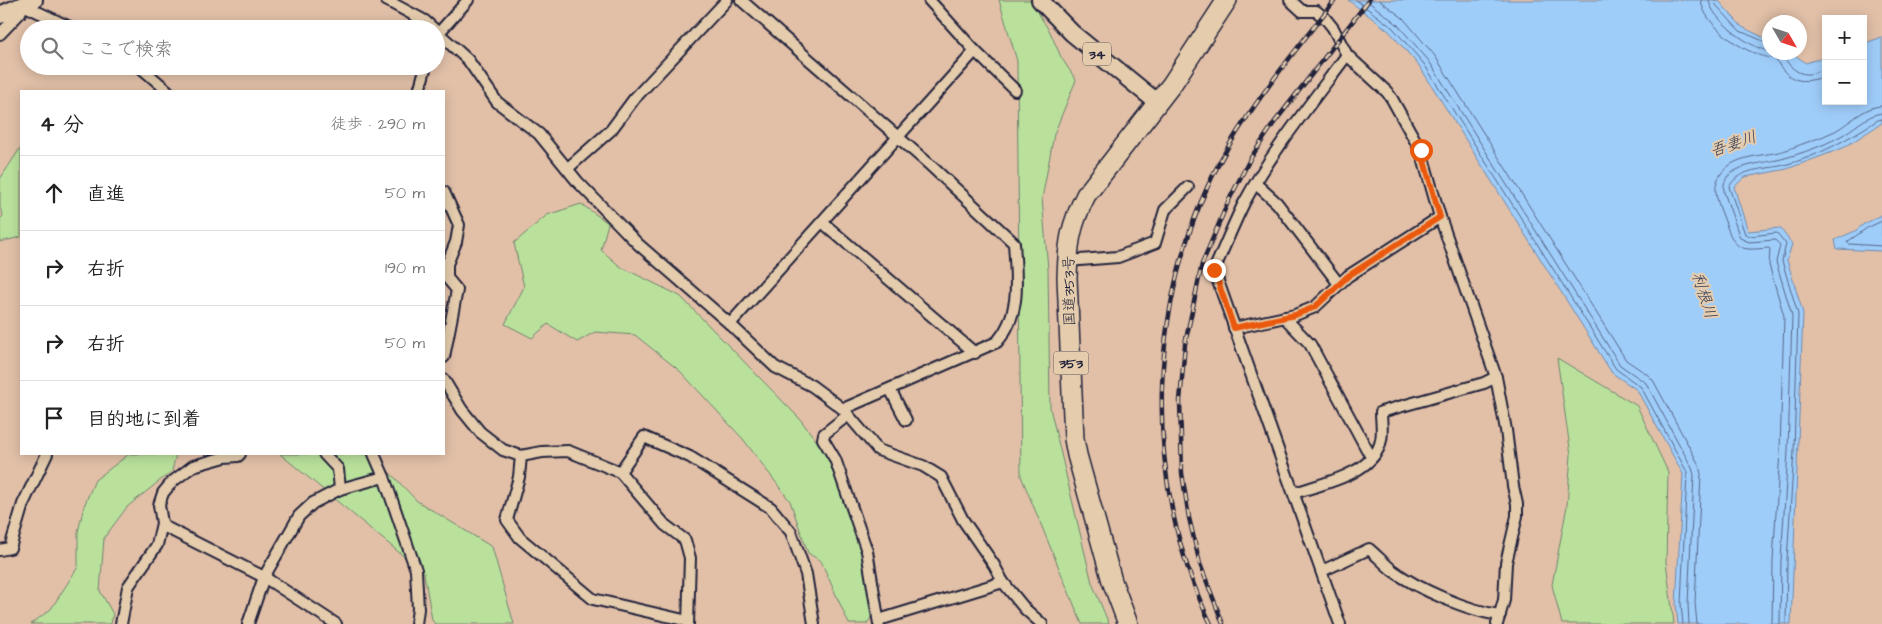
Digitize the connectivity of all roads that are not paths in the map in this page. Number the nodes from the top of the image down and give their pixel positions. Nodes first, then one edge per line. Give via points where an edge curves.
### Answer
1 (386, 0) edge
2 (468, 0) edge
3 (727, 0) edge
4 (741, 0) edge
5 (929, 0) edge
6 (1040, 0) edge
7 (1227, 0) edge
8 (1290, 0) edge
9 (16, 6) edge
10 (51, 20) edge
11 (421, 20) edge
12 (445, 23) edge
13 (0, 34) edge
14 (445, 40) edge
15 (975, 51) junction
16 (1347, 55) junction
17 (149, 75) edge
18 (424, 75) edge
19 (167, 90) edge
20 (420, 90) edge
21 (1015, 90) dead end
22 (1158, 103) junction
23 (897, 136) junction
24 (568, 168) junction
25 (1256, 184) junction
26 (1188, 188) dead end
27 (445, 194) edge
28 (1440, 217) junction
29 (822, 222) junction
30 (1067, 261) junction
31 (446, 278) edge
32 (1338, 284) junction
33 (1284, 317) junction
34 (730, 324) junction
35 (1234, 328) junction
36 (445, 352) edge
37 (976, 353) junction
38 (1496, 377) junction
39 (445, 382) edge
40 (890, 389) junction
41 (846, 412) junction
42 (906, 420) dead end
43 (47, 455) edge
44 (239, 455) edge
45 (325, 455) edge
46 (374, 455) edge
47 (521, 456) junction
48 (1372, 457) junction
49 (620, 472) junction
50 (384, 477) junction
51 (340, 489) junction
52 (1294, 493) junction
53 (162, 522) junction
54 (0, 550) edge
55 (1322, 571) junction
56 (264, 577) junction
57 (1003, 582) junction
58 (1499, 620) edge
59 (688, 622) edge
60 (879, 622) edge
61 (121, 624) edge
62 (248, 624) edge
63 (336, 624) edge
64 (416, 624) edge
65 (814, 624) edge
66 (1042, 624) edge
67 (1128, 624) edge
68 (1340, 624) edge

1 - 11 street
2 - 12 street
3 - 24 street via 634,99 611,130
4 - 23 street
5 - 15 street
6 - 22 main road, 34 via 1072,33
7 - 22 highway, 国道353号 / 353
8 - 16 street via 1302,11 1316,11 1325,18
9 - 10 street
9 - 13 street via 20,13
14 - 24 street via 468,60 497,102 539,134
15 - 21 street
15 - 23 street
16 - 25 street
16 - 28 street via 1387,92 1421,150
17 - 19 street
18 - 20 street
22 - 30 highway, 国道353号 / 353 via 1086,196 1070,233
23 - 29 street
23 - 37 street via 1014,242 1016,298 1011,323 997,342
24 - 34 street via 638,244
25 - 32 street via 1277,203
25 - 35 street via 1214,270
26 - 30 street via 1165,210 1155,243 1118,256
27 - 31 street via 459,225
28 - 32 street
28 - 38 street
29 - 34 street
29 - 37 street
30 - 67 highway, 国道353号 / 353 via 1074,439 1112,580
31 - 36 street via 457,290
32 - 33 street via 1315,307
33 - 35 street
33 - 48 street via 1310,344
34 - 41 street via 775,367 812,386
35 - 52 street
37 - 40 street
38 - 48 street via 1381,412 1381,439
38 - 58 street via 1517,504
39 - 47 street via 480,432 503,450
40 - 41 street
40 - 42 street
41 - 57 street via 878,450 923,466 941,477 963,520
41 - 60 street via 823,439 835,460 867,551
43 - 54 street via 23,504 10,548
44 - 53 street via 193,466 172,482 159,505
45 - 51 street via 338,469
46 - 50 street
47 - 49 street via 568,451
47 - 59 street via 519,477 507,520 520,538 593,599
48 - 52 street via 1342,479
49 - 59 street via 665,525 684,540 690,558
49 - 65 street via 644,436 690,457 771,508 791,532 806,574
50 - 51 street
50 - 64 street via 416,570
51 - 56 street via 313,503 299,516
52 - 55 street
53 - 56 street via 167,528
53 - 61 street via 157,544 128,587
55 - 58 street via 1369,549 1393,570 1422,588
55 - 68 street
56 - 62 street
56 - 63 street
57 - 60 street
57 - 66 street

